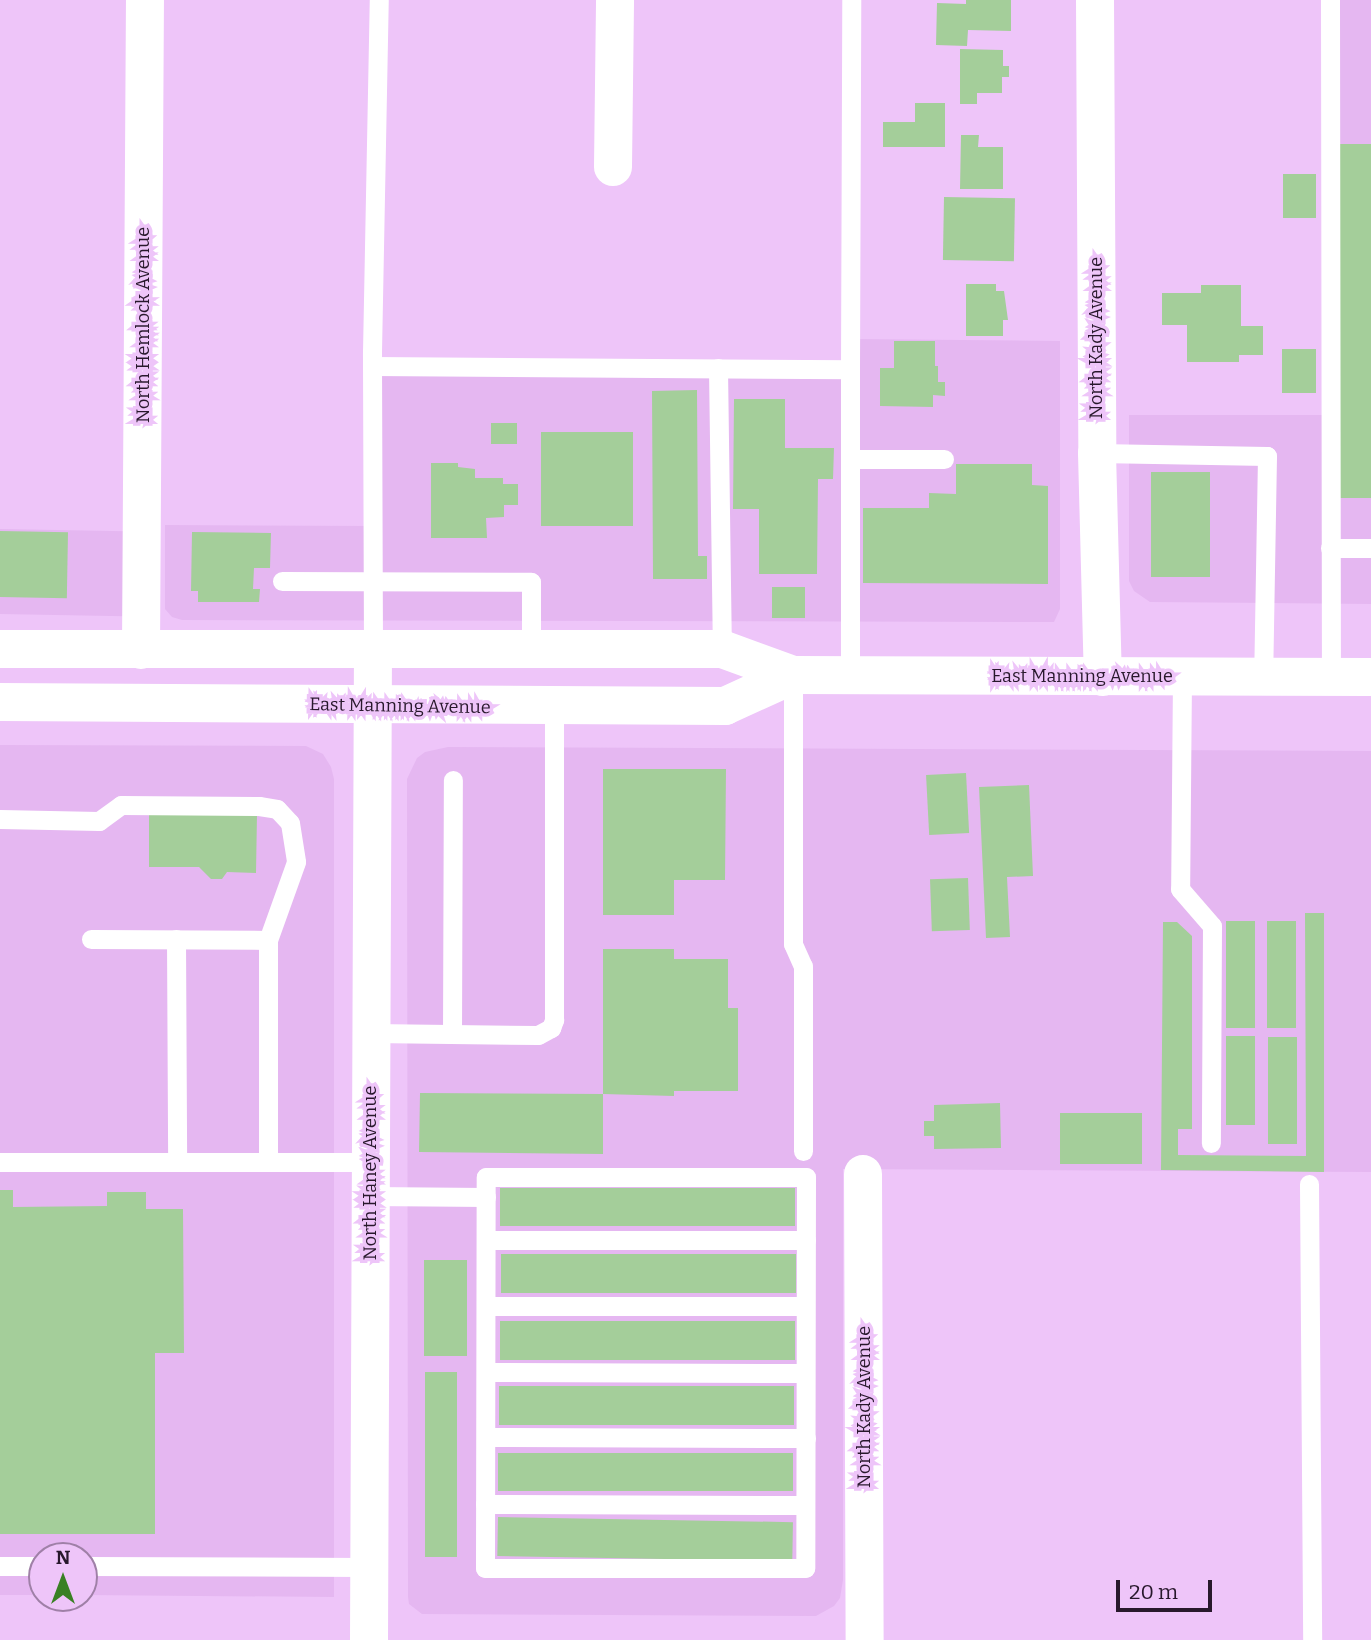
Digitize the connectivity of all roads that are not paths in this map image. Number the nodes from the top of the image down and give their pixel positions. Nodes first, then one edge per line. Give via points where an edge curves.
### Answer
1 (145, 0) edge
2 (379, 0) edge
3 (615, 0) edge
4 (851, 0) edge
5 (1095, 0) edge
6 (1330, 0) edge
7 (613, 167) dead end
8 (372, 366) junction
9 (718, 368) junction
10 (850, 369) junction
11 (1097, 453) junction
12 (850, 458) junction
13 (944, 458) dead end
14 (1330, 548) junction
15 (1371, 548) edge
16 (282, 581) dead end
17 (372, 582) junction
18 (373, 648) junction
19 (531, 648) junction
20 (0, 649) edge
21 (722, 649) junction
22 (141, 650) junction
23 (793, 675) junction
24 (850, 676) junction
25 (1263, 676) junction
26 (1103, 677) junction
27 (1182, 677) junction
28 (1331, 677) junction
29 (1371, 677) edge
30 (0, 702) edge
31 (373, 706) junction
32 (554, 707) junction
33 (453, 780) dead end
34 (0, 819) edge
35 (91, 939) dead end
36 (176, 939) junction
37 (268, 940) junction
38 (371, 1033) junction
39 (452, 1034) junction
40 (1211, 1143) dead end
41 (803, 1151) dead end
42 (268, 1161) junction
43 (0, 1162) edge
44 (177, 1162) junction
45 (863, 1174) dead end
46 (370, 1179) junction
47 (1309, 1184) dead end
48 (486, 1196) junction
49 (486, 1240) junction
50 (806, 1240) junction
51 (486, 1306) junction
52 (805, 1306) junction
53 (486, 1372) junction
54 (805, 1373) junction
55 (486, 1437) junction
56 (806, 1438) junction
57 (485, 1504) junction
58 (805, 1504) junction
59 (0, 1566) edge
60 (28, 1566) edge
61 (98, 1566) edge
62 (369, 1567) junction
63 (369, 1640) edge
64 (865, 1640) edge
65 (1312, 1640) edge

1 - 22 street, North Hemlock Avenue
2 - 8 lane
3 - 7 street
4 - 10 lane
5 - 11 street, North Kady Avenue
6 - 14 lane
8 - 9 lane
8 - 17 lane
9 - 10 lane
9 - 21 lane
10 - 12 lane
11 - 25 lane via 1267,456
11 - 26 street, North Kady Avenue
12 - 13 lane
12 - 24 lane
14 - 15 lane
14 - 28 lane
16 - 17 lane
17 - 18 lane
17 - 19 lane via 531,582
18 - 19 street, East Manning Avenue
18 - 22 street, East Manning Avenue
18 - 31 street, North Haney Avenue
19 - 21 street, East Manning Avenue
20 - 22 street, East Manning Avenue
21 - 23 street, East Manning Avenue
23 - 24 street, East Manning Avenue
23 - 32 street, East Manning Avenue via 725,706
23 - 41 lane via 793,944 803,965
24 - 26 street, East Manning Avenue
25 - 27 street, East Manning Avenue
25 - 28 street, East Manning Avenue
26 - 27 street, East Manning Avenue
27 - 40 lane via 1180,888 1212,926
28 - 29 street, East Manning Avenue
30 - 31 street, East Manning Avenue
31 - 32 street, East Manning Avenue
31 - 38 street, North Haney Avenue
32 - 39 lane via 554,1020 546,1033
33 - 39 lane
34 - 37 lane via 99,821 121,804 269,806 285,815 294,835 296,862
35 - 36 lane
36 - 37 lane
36 - 44 lane
37 - 42 lane
38 - 39 lane
38 - 46 street, North Haney Avenue
42 - 44 lane
42 - 46 lane
43 - 44 lane
45 - 64 street, North Kady Avenue
46 - 48 lane
46 - 62 street, North Haney Avenue
47 - 65 lane
48 - 49 lane
48 - 50 lane via 486,1177 806,1177
49 - 50 lane
49 - 51 lane
50 - 52 lane
51 - 52 lane
51 - 53 lane
52 - 54 lane
53 - 54 lane
53 - 55 lane
54 - 56 lane
55 - 56 lane
55 - 57 lane
56 - 58 lane
57 - 58 lane
57 - 58 lane via 485,1568 805,1568
59 - 60 lane
61 - 62 lane
62 - 63 street, North Haney Avenue

